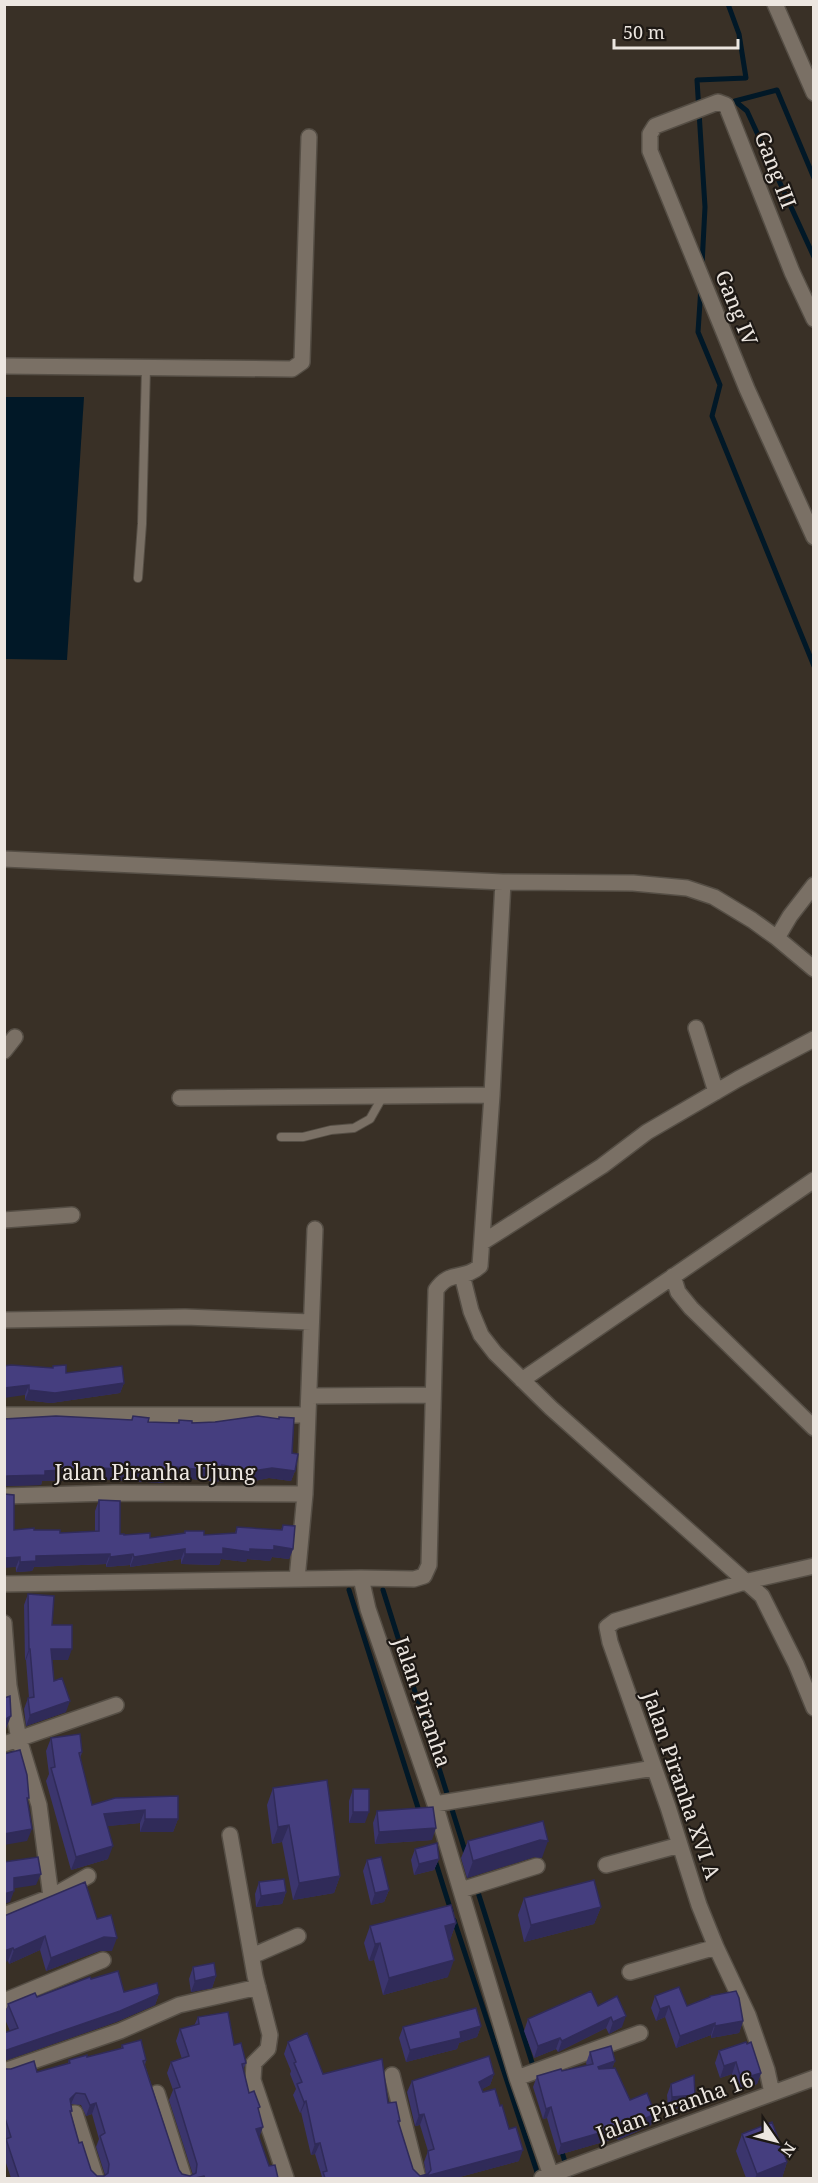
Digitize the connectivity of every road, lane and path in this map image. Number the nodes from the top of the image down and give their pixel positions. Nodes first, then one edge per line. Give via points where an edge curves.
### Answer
1 (776, 4) edge
2 (813, 93) edge
3 (690, 111) joint
4 (309, 137) dead end
5 (813, 319) edge
6 (4, 366) edge
7 (146, 368) junction
8 (813, 537) edge
9 (138, 578) dead end
10 (4, 859) edge
11 (503, 882) junction
12 (813, 885) edge
13 (777, 938) junction
14 (813, 969) edge
15 (696, 1028) dead end
16 (15, 1037) dead end
17 (813, 1039) edge
18 (4, 1051) edge
19 (716, 1092) junction
20 (492, 1095) junction
21 (383, 1096) junction
22 (180, 1098) dead end
23 (281, 1137) dead end
24 (813, 1179) edge
25 (72, 1215) dead end
26 (4, 1220) edge
27 (315, 1229) dead end
28 (483, 1242) junction
29 (462, 1275) junction
30 (673, 1276) junction
31 (4, 1320) edge
32 (311, 1322) junction
33 (522, 1380) junction
34 (432, 1395) junction
35 (309, 1396) junction
36 (4, 1415) edge
37 (308, 1415) junction
38 (813, 1428) edge
39 (305, 1494) junction
40 (4, 1496) edge
41 (813, 1566) edge
42 (361, 1578) junction
43 (297, 1579) junction
44 (748, 1581) junction
45 (4, 1584) edge
46 (4, 1623) edge
47 (116, 1705) dead end
48 (813, 1708) edge
49 (12, 1742) edge
50 (654, 1768) junction
51 (435, 1804) junction
52 (230, 1835) dead end
53 (680, 1845) junction
54 (606, 1865) dead end
55 (537, 1866) dead end
56 (88, 1876) dead end
57 (461, 1890) junction
58 (51, 1897) junction
59 (4, 1915) edge
60 (298, 1936) dead end
61 (716, 1947) junction
62 (252, 1956) junction
63 (104, 1960) dead end
64 (630, 1972) dead end
65 (258, 1987) junction
66 (4, 2001) edge
67 (640, 2033) dead end
68 (4, 2070) edge
69 (392, 2075) dead end
70 (517, 2078) junction
71 (813, 2078) edge
72 (157, 2093) dead end
73 (772, 2093) junction
74 (75, 2113) dead end
75 (548, 2177) edge
76 (96, 2178) edge
77 (184, 2178) edge
78 (286, 2178) edge
79 (418, 2178) edge

1 - 2 street
3 - 5 street, Gang III via 718,102 726,105
3 - 8 street, Gang IV via 655,126 650,134 650,151 747,390
4 - 7 street via 302,362 292,369
6 - 7 street
7 - 9 lane
10 - 11 street
11 - 13 street via 633,883 687,888 714,897
11 - 20 street
12 - 13 street
13 - 14 street
15 - 19 street
16 - 18 street
17 - 19 street
19 - 28 street via 647,1132 602,1166
20 - 21 street
20 - 28 street
21 - 22 street
21 - 23 lane via 370,1119 354,1128
24 - 30 street
25 - 26 street
27 - 32 street
28 - 29 street via 480,1266 473,1273
29 - 33 street via 481,1335
29 - 34 street via 443,1280 436,1290
30 - 33 street
30 - 38 street via 678,1292 691,1308
31 - 32 street via 185,1317
32 - 35 street
33 - 44 street
34 - 35 street
34 - 42 street via 429,1565 424,1575 414,1579
35 - 37 street
36 - 37 street
37 - 39 street
39 - 40 street, Jalan Piranha Ujung
39 - 43 street
41 - 44 street
42 - 43 street
42 - 51 street, Jalan Piranha
43 - 45 street
44 - 48 street via 775,1619
44 - 50 street, Jalan Piranha XVI A via 615,1621 608,1627
46 - 49 street
47 - 49 street
49 - 58 street via 39,1806
50 - 51 street
50 - 53 street, Jalan Piranha XVI A
51 - 57 street, Jalan Piranha
52 - 62 street
53 - 54 street
53 - 61 street, Jalan Piranha XVI A
55 - 57 street
56 - 58 street
57 - 70 street, Jalan Piranha
58 - 59 street
60 - 62 street
61 - 64 street
61 - 73 street, Jalan Piranha XVI A via 748,2015
62 - 65 street
63 - 66 street
65 - 68 street via 179,2006 120,2031
65 - 78 street via 270,2043 254,2063 253,2080
67 - 70 street
69 - 79 street
70 - 75 street, Jalan Piranha
71 - 73 street, Jalan Piranha 16
72 - 77 street
73 - 75 street, Jalan Piranha 16
74 - 76 street

